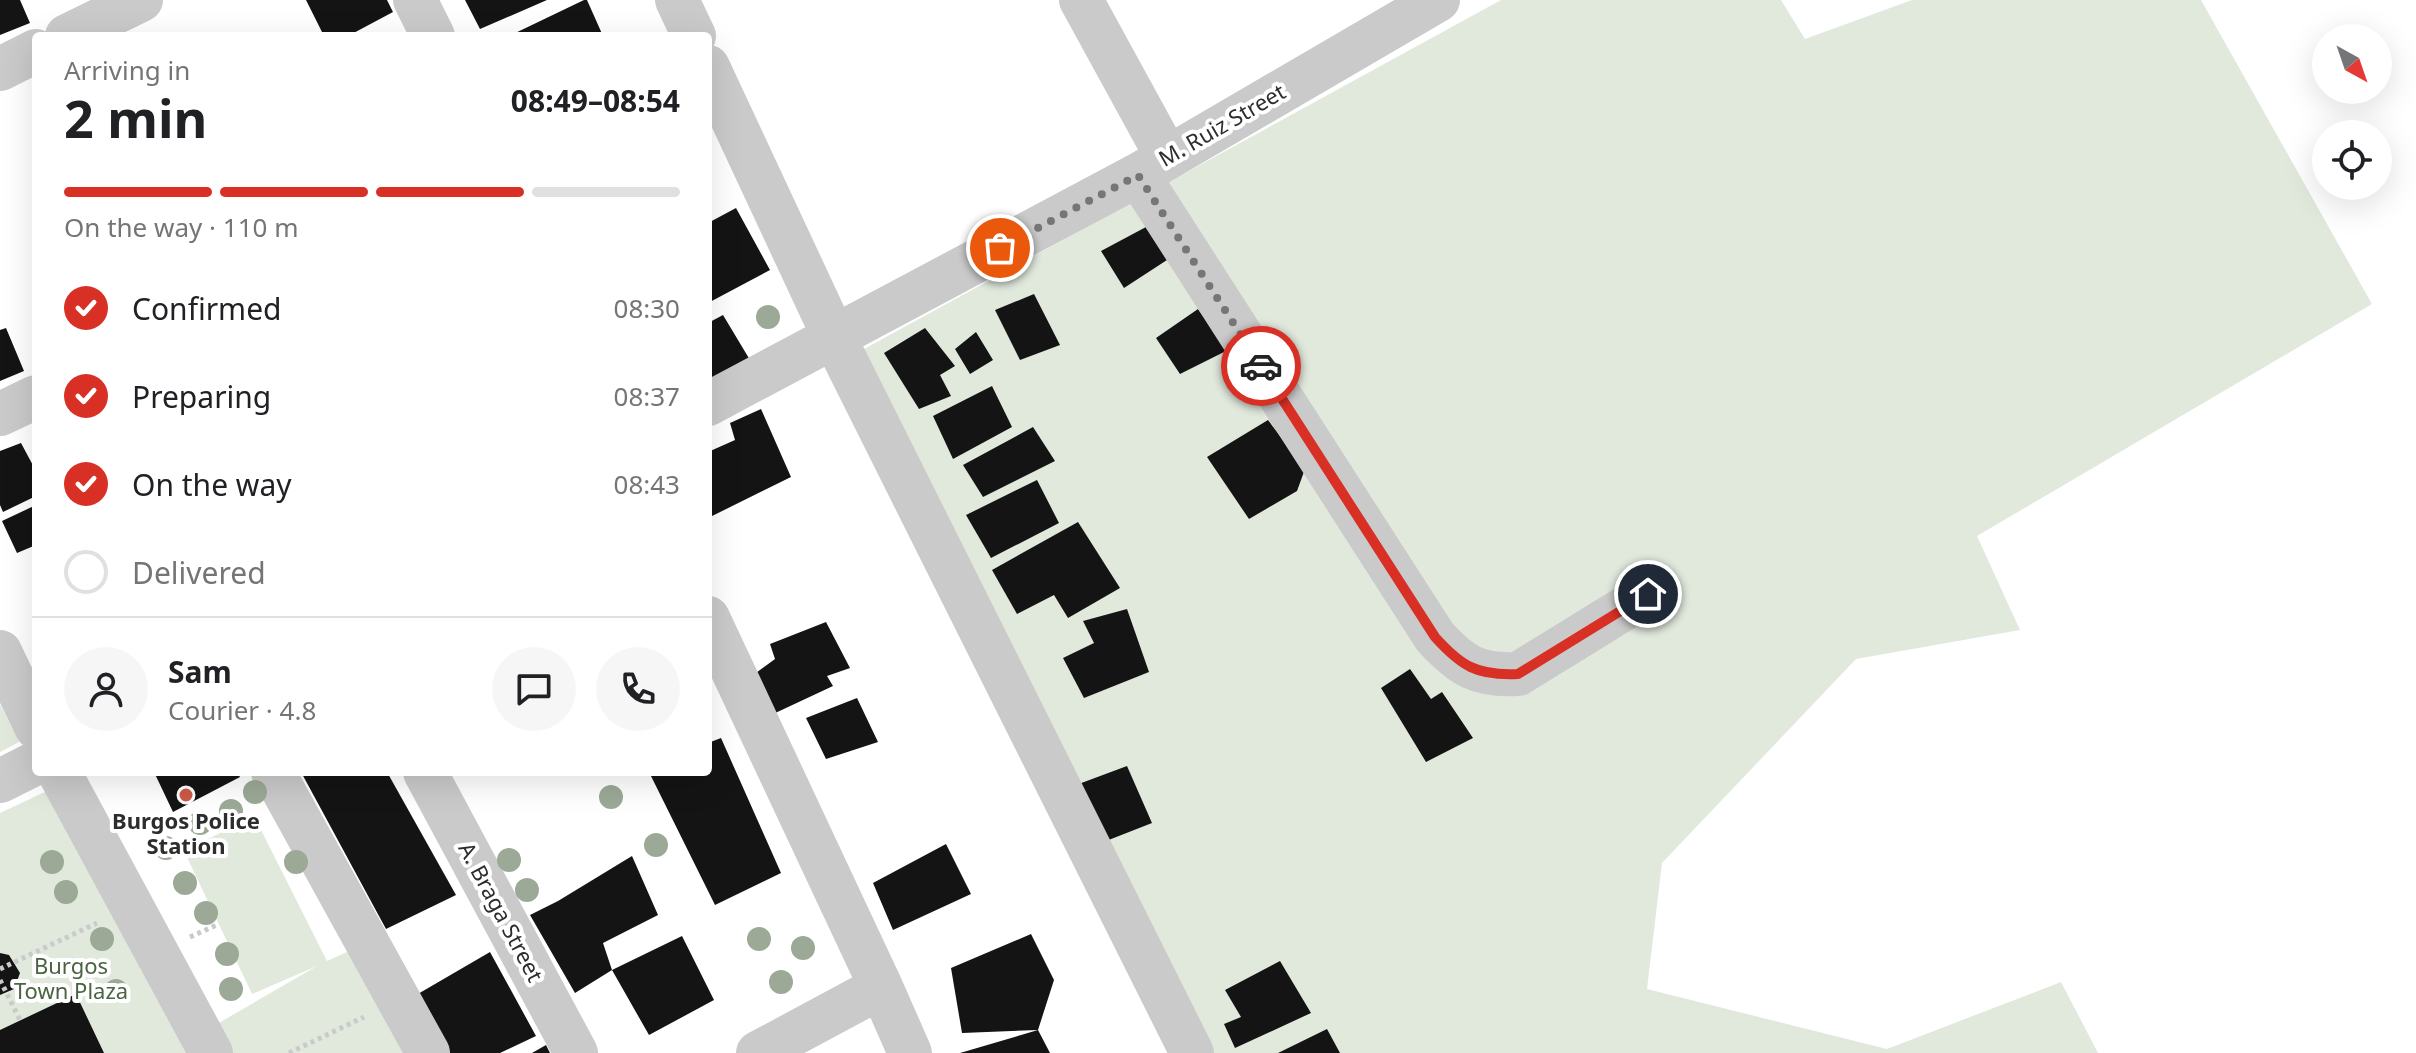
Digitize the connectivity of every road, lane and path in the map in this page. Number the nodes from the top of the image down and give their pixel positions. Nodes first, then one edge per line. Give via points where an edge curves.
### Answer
1 (141, 0) edge
2 (415, 0) edge
3 (677, 0) edge
4 (1081, 0) edge
5 (1438, 0) edge
6 (75, 32) edge
7 (431, 32) edge
8 (692, 32) edge
9 (32, 53) edge
10 (0, 69) edge
11 (712, 76) edge
12 (1152, 166) junction
13 (834, 337) junction
14 (32, 399) edge
15 (712, 402) edge
16 (0, 414) edge
17 (1648, 594) dead end
18 (712, 627) edge
19 (0, 652) edge
20 (32, 719) edge
21 (32, 765) edge
22 (61, 776) edge
23 (275, 776) edge
24 (427, 776) edge
25 (0, 781) edge
26 (132, 906) junction
27 (0, 969) edge
28 (0, 980) edge
29 (881, 987) junction
30 (399, 1001) junction
31 (20, 1020) dead end
32 (211, 1053) edge
33 (289, 1053) edge
34 (428, 1053) edge
35 (576, 1053) edge
36 (758, 1053) edge
37 (910, 1053) edge
38 (1192, 1053) edge

1 - 6 street
2 - 7 street
3 - 8 street
4 - 12 street
5 - 12 street, M. Ruiz Street
9 - 10 street
11 - 13 street
12 - 13 street, M. Ruiz Street
12 - 17 street via 1435,637 1453,657 1474,670 1518,674
13 - 15 street, M. Ruiz Street
13 - 38 street
14 - 16 street
18 - 29 street
19 - 20 street
21 - 25 street
22 - 26 street
23 - 30 street
24 - 35 street, A. Braga Street
26 - 27 path
26 - 32 street
28 - 31 path
29 - 36 street
29 - 37 street
30 - 33 path
30 - 34 street

